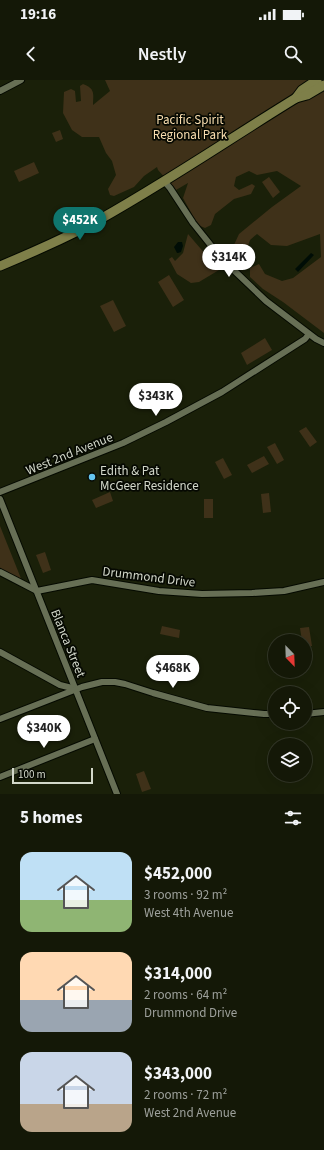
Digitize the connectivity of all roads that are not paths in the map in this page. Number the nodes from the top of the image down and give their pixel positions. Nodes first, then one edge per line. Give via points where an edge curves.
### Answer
1 (21, 80) edge
2 (317, 80) edge
3 (324, 85) edge
4 (0, 91) edge
5 (296, 98) junction
6 (164, 181) junction
7 (0, 266) edge
8 (310, 334) junction
9 (324, 343) edge
10 (0, 492) edge
11 (0, 499) edge
12 (0, 572) edge
13 (324, 582) edge
14 (37, 591) junction
15 (0, 652) edge
16 (76, 689) junction
17 (324, 712) edge
18 (312, 713) edge
19 (268, 714) edge
20 (0, 719) edge
21 (95, 739) junction
22 (0, 777) edge
23 (118, 794) edge

1 - 4 street
2 - 5 main road via 302,90
3 - 5 main road
5 - 6 main road
6 - 7 main road via 84,228
6 - 8 street via 221,258 266,301
8 - 9 street
8 - 10 street, West 2nd Avenue via 222,392 166,422 122,443
11 - 14 street, Blanca Street
12 - 14 street
13 - 14 street, Drummond Drive via 284,590 202,594 159,591 92,580
14 - 16 street, Blanca Street
15 - 16 street via 60,685
16 - 19 street via 102,682 115,682 207,708
16 - 20 street
16 - 21 street, Blanca Street
17 - 18 street
21 - 22 street
21 - 23 street, Blanca Street

